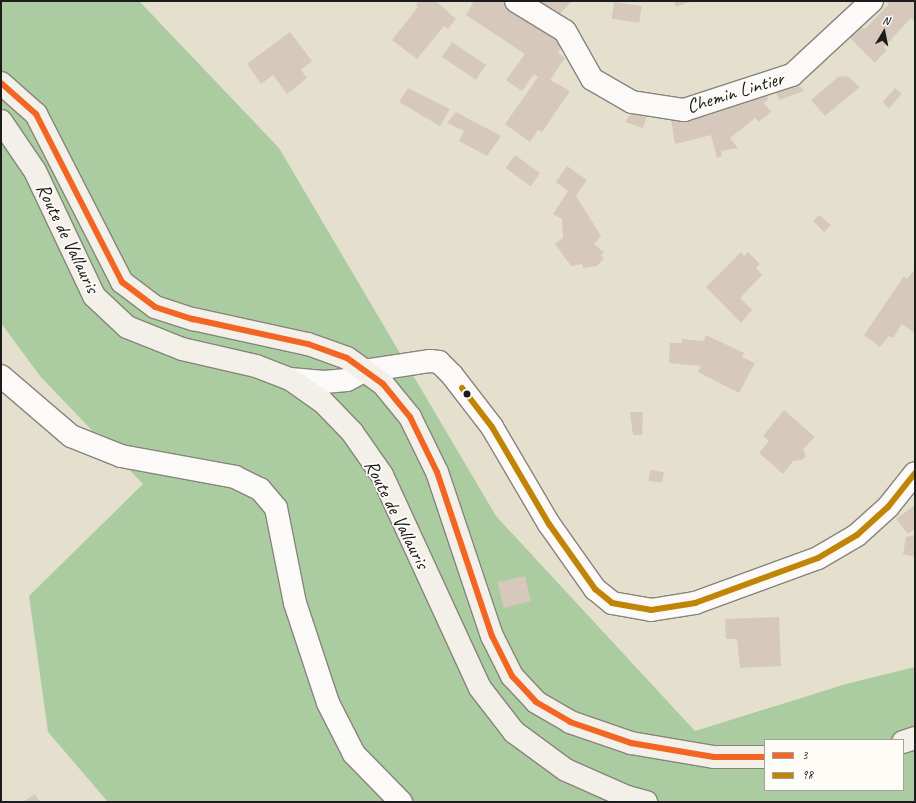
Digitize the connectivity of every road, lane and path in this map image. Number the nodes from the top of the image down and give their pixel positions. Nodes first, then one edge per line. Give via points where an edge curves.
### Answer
1 (516, 1) edge
2 (872, 1) edge
3 (1, 83) edge
4 (1, 121) edge
5 (364, 371) junction
6 (2, 377) edge
7 (290, 379) junction
8 (915, 473) edge
9 (915, 738) edge
10 (904, 742) edge
11 (764, 757) edge
12 (401, 802) edge
13 (646, 802) edge

1 - 2 street, Chemin Lintier via 564,31 592,79 632,102 684,110 792,75
3 - 5 main road, Route de Vallauris via 36,114 122,282 155,307 193,319 308,344 347,358
4 - 7 main road, Route de Vallauris via 35,171 94,296 127,326 182,349 256,366
5 - 7 street via 347,380 324,382
5 - 8 street via 430,361 439,362 492,427 550,524 595,589 612,603 651,610 695,603 818,558 857,535 888,507
5 - 11 main road, Route de Vallauris via 383,384 410,418 437,472 492,636 512,676 536,702 570,722 631,743 714,757
6 - 12 street via 71,436 121,456 236,477 260,489 276,508 295,603 328,703 354,754
7 - 13 main road, Route de Vallauris via 322,401 352,432 382,475 480,688 514,732 566,770
9 - 10 main road

